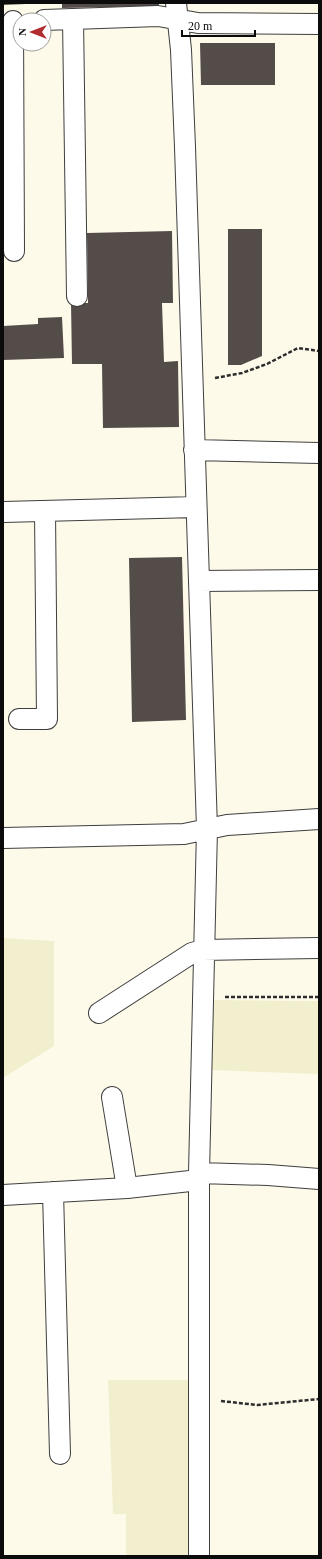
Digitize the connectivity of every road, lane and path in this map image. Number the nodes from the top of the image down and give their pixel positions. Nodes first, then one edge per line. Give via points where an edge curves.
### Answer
1 (177, 11) edge
2 (73, 19) junction
3 (52, 20) edge
4 (319, 24) edge
5 (12, 52) edge
6 (14, 251) dead end
7 (77, 296) dead end
8 (319, 350) edge
9 (192, 378) junction
10 (194, 450) junction
11 (319, 453) edge
12 (196, 507) junction
13 (45, 511) junction
14 (3, 512) edge
15 (319, 580) edge
16 (198, 581) junction
17 (20, 719) dead end
18 (319, 819) edge
19 (207, 829) junction
20 (3, 838) edge
21 (319, 948) edge
22 (203, 950) junction
23 (202, 997) junction
24 (319, 997) edge
25 (99, 1013) dead end
26 (112, 1097) dead end
27 (199, 1176) junction
28 (319, 1179) edge
29 (127, 1188) junction
30 (53, 1192) junction
31 (3, 1194) edge
32 (198, 1399) junction
33 (319, 1399) edge
34 (60, 1454) dead end
35 (199, 1556) edge

1 - 2 street via 158,16
1 - 4 street via 198,23
1 - 9 street via 182,65
2 - 3 street
2 - 7 street
5 - 6 street
8 - 9 path via 298,348 242,374 219,378
9 - 10 street
10 - 11 street
10 - 12 street
12 - 13 street
12 - 16 street
13 - 14 street
13 - 17 street via 47,719
15 - 16 street
16 - 19 street
18 - 19 street via 227,825
19 - 20 street via 184,834
19 - 22 street
21 - 22 street
22 - 23 street
22 - 25 street via 192,953
23 - 24 path
23 - 27 street
26 - 29 street
27 - 28 street via 268,1175
27 - 29 street
27 - 32 street
29 - 30 street
30 - 31 street
30 - 34 street
32 - 33 path via 257,1405
32 - 35 street

